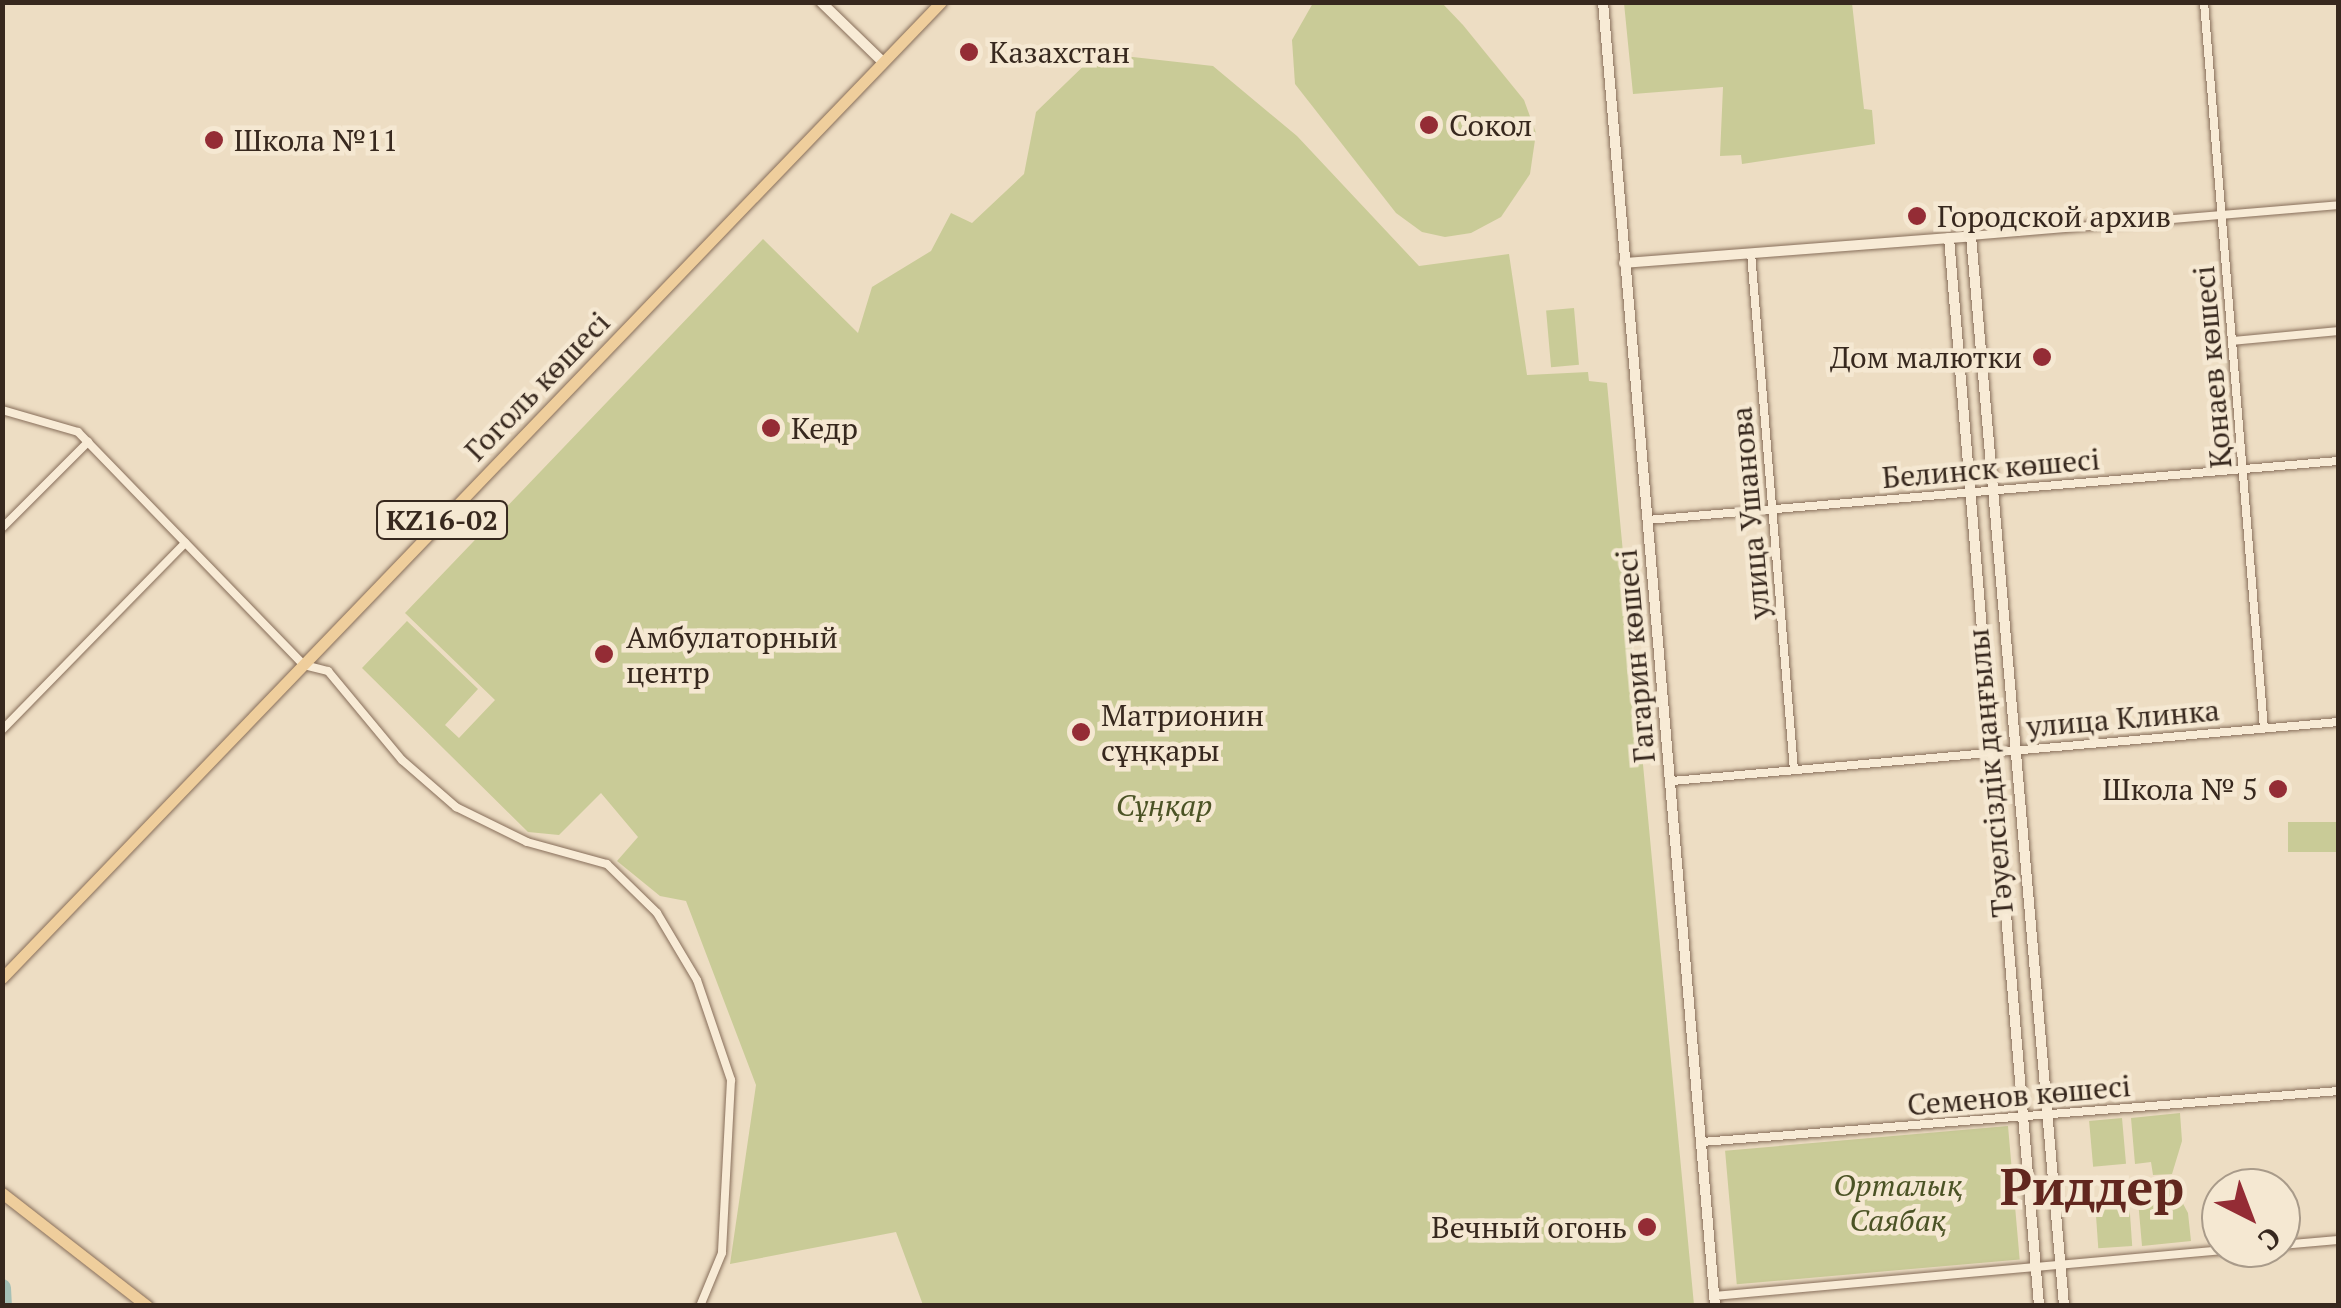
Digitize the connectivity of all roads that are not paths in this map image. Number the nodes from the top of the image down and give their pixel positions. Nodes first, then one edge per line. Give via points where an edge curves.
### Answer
1 (821, 2) edge
2 (941, 2) edge
3 (1603, 2) edge
4 (2204, 2) edge
5 (882, 62) junction
6 (2338, 205) edge
7 (2222, 212) junction
8 (1971, 236) junction
9 (1950, 238) junction
10 (1751, 253) junction
11 (1624, 264) junction
12 (2338, 332) edge
13 (2232, 341) junction
14 (2, 410) edge
15 (88, 442) junction
16 (2338, 461) edge
17 (2242, 468) junction
18 (1990, 491) junction
19 (1971, 492) junction
20 (1772, 509) junction
21 (1648, 520) junction
22 (2, 528) edge
23 (185, 542) junction
24 (304, 664) junction
25 (2338, 722) edge
26 (2264, 728) junction
27 (2, 730) edge
28 (2012, 750) junction
29 (1992, 752) junction
30 (1794, 770) junction
31 (1672, 781) junction
32 (2, 978) edge
33 (2338, 1091) edge
34 (2046, 1116) junction
35 (2023, 1118) junction
36 (1702, 1142) junction
37 (2, 1193) edge
38 (2338, 1240) edge
39 (2301, 1243) edge
40 (2201, 1252) edge
41 (2060, 1265) junction
42 (2036, 1267) junction
43 (1715, 1300) edge
44 (147, 1306) edge
45 (700, 1306) edge
46 (2039, 1306) edge
47 (2064, 1306) edge

1 - 5 street
2 - 5 main road, Гоголь көшесі / KZ16-02
3 - 11 street, Гагарин көшесі
4 - 7 street, Қонаев көшесі
5 - 24 main road, Гоголь көшесі / KZ16-02
6 - 7 street
7 - 8 street
7 - 13 street, Қонаев көшесі
8 - 9 street
8 - 18 street, Тәуелсіздік даңғылы
9 - 10 street
9 - 19 street, Тәуелсіздік даңғылы
10 - 11 street
10 - 20 street, улица Ушанова
11 - 21 street, Гагарин көшесі
12 - 13 street
13 - 17 street, Қонаев көшесі
14 - 15 street via 70,427
15 - 22 street
15 - 23 street
16 - 17 street, Белинск көшесі
17 - 18 street, Белинск көшесі
17 - 26 street, Қонаев көшесі
18 - 19 street, Белинск көшесі
18 - 28 street, Тәуелсіздік даңғылы
19 - 20 street, Белинск көшесі
19 - 29 street, Тәуелсіздік даңғылы
20 - 21 street, Белинск көшесі
20 - 30 street, улица Ушанова
21 - 31 street, Гагарин көшесі
23 - 24 street
23 - 27 street
24 - 32 main road, Гоголь көшесі / KZ16-02
24 - 45 street via 328,671 402,760 456,807 528,842 607,864 667,927 696,980 731,1080 722,1253
25 - 26 street, улица Клинка
26 - 28 street, улица Клинка
28 - 29 street, улица Клинка
28 - 34 street, Тәуелсіздік даңғылы
29 - 30 street, улица Клинка
29 - 35 street, Тәуелсіздік даңғылы
30 - 31 street, улица Клинка
31 - 36 street, Гагарин көшесі
33 - 34 street, Семенов көшесі
34 - 35 street, Семенов көшесі
34 - 41 street, Тәуелсіздік даңғылы
35 - 36 street, Семенов көшесі
35 - 42 street, Тәуелсіздік даңғылы
36 - 43 street, Гагарин көшесі
37 - 44 main road
38 - 39 street
40 - 41 street
41 - 42 street
41 - 47 street, Тәуелсіздік даңғылы
42 - 43 street
42 - 46 street, Тәуелсіздік даңғылы

